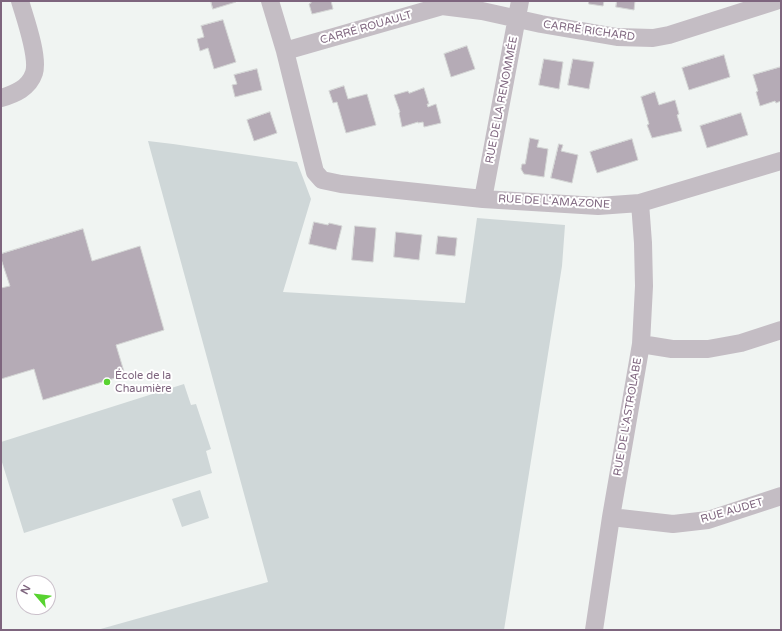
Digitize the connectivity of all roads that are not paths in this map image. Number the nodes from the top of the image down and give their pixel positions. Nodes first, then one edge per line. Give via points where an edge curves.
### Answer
1 (20, 1) edge
2 (270, 1) edge
3 (520, 1) edge
4 (776, 1) edge
5 (517, 19) junction
6 (285, 51) junction
7 (1, 98) edge
8 (781, 161) edge
9 (483, 199) junction
10 (640, 203) junction
11 (781, 330) edge
12 (641, 344) junction
13 (781, 496) edge
14 (611, 517) junction
15 (594, 630) edge

1 - 7 street via 34,54 34,73 26,86 15,94
2 - 6 street
3 - 5 street, RUE DE LA RENOMMÉE
4 - 5 street, CARRÉ RICHARD via 653,38 617,37
5 - 6 street, CARRÉ ROUAULT via 442,6
5 - 9 street, RUE DE LA RENOMMÉE
6 - 9 street, RUE DE L'AMAZONE via 315,172 322,180
8 - 10 street, RUE DE L'AMAZONE
9 - 10 street, RUE DE L'AMAZONE via 598,206
10 - 12 street, RUE DE L'ASTROLABE via 644,286
11 - 12 street via 741,344 708,349 672,349
12 - 14 street, RUE DE L'ASTROLABE
13 - 14 street, RUE AUDET via 708,520 673,524
14 - 15 street, RUE DE L'ASTROLABE

